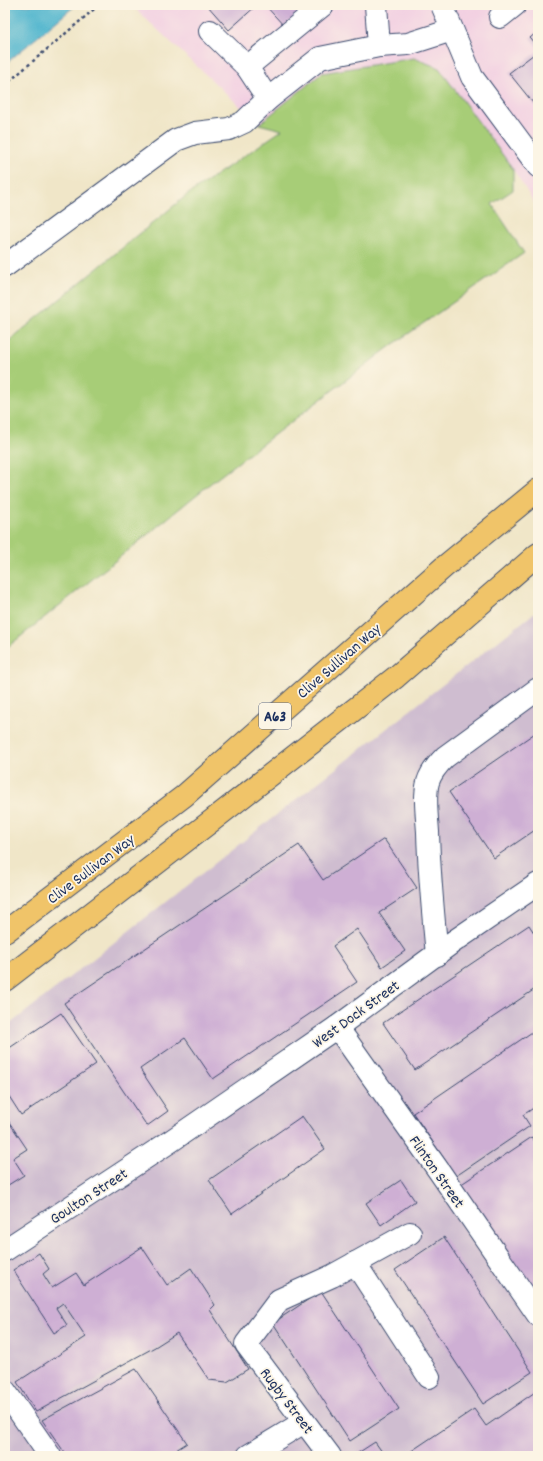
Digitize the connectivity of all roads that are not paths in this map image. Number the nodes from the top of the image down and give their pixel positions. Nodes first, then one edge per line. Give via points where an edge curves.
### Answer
1 (323, 5) edge
2 (376, 5) edge
3 (442, 5) edge
4 (210, 30) dead end
5 (452, 30) junction
6 (379, 46) junction
7 (247, 67) junction
8 (268, 99) junction
9 (538, 166) edge
10 (5, 266) edge
11 (538, 478) edge
12 (538, 490) edge
13 (538, 554) edge
14 (444, 568) junction
15 (538, 568) edge
16 (396, 676) junction
17 (538, 689) edge
18 (538, 884) edge
19 (5, 932) edge
20 (437, 954) junction
21 (5, 980) edge
22 (337, 1027) junction
23 (171, 1141) joint
24 (410, 1233) dead end
25 (5, 1250) edge
26 (356, 1263) junction
27 (538, 1315) edge
28 (429, 1377) dead end
29 (5, 1391) edge
30 (304, 1422) junction
31 (50, 1456) edge
32 (248, 1456) edge
33 (330, 1456) edge

1 - 7 street
2 - 6 street
3 - 5 street
4 - 7 street
5 - 6 street via 408,44
5 - 9 street via 472,77
6 - 8 street via 320,58
7 - 8 street
8 - 10 street via 244,122 229,129 195,133 176,140
11 - 14 highway
12 - 14 highway, Clive Sullivan Way / A63
13 - 16 highway, A63
14 - 19 highway, Clive Sullivan Way / A63 via 184,796
15 - 16 highway
16 - 21 highway, A63
17 - 20 street via 445,757 428,782 430,882
18 - 20 street, West Dock Street
20 - 22 street, West Dock Street
22 - 23 street, West Dock Street
22 - 27 street, Flinton Street
23 - 25 street, Goulton Street
24 - 26 street
26 - 28 street
26 - 30 street, Rugby Street via 279,1300 246,1344
29 - 31 street
30 - 32 street
30 - 33 street, Rugby Street

